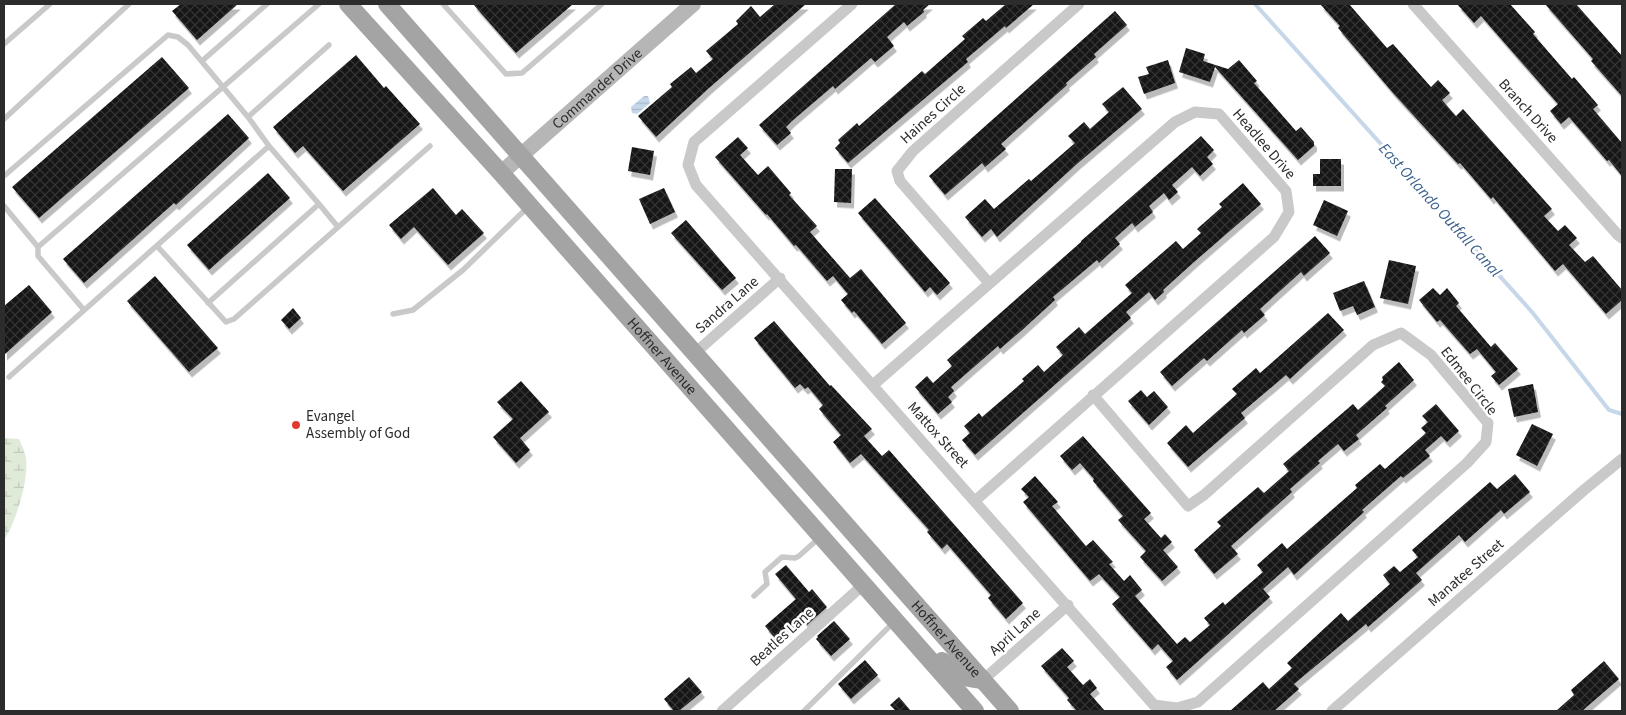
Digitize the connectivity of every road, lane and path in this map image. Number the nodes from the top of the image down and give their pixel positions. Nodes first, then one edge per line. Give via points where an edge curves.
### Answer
1 (50, 4) edge
2 (129, 4) edge
3 (267, 4) edge
4 (319, 4) edge
5 (348, 4) edge
6 (387, 4) edge
7 (443, 4) edge
8 (602, 4) edge
9 (693, 4) edge
10 (852, 4) edge
11 (1079, 4) edge
12 (1413, 4) edge
13 (4, 44) edge
14 (329, 45) dead end
15 (202, 61) junction
16 (223, 87) junction
17 (248, 117) junction
18 (4, 119) edge
19 (269, 146) junction
20 (430, 146) dead end
21 (520, 155) junction
22 (501, 173) junction
23 (4, 176) edge
24 (319, 204) junction
25 (4, 206) edge
26 (530, 206) junction
27 (338, 227) junction
28 (1622, 238) edge
29 (156, 246) junction
30 (38, 247) junction
31 (780, 278) junction
32 (989, 284) junction
33 (208, 302) junction
34 (84, 310) junction
35 (393, 314) dead end
36 (695, 353) junction
37 (9, 377) dead end
38 (873, 385) junction
39 (1093, 395) junction
40 (1622, 459) edge
41 (976, 500) junction
42 (820, 537) junction
43 (863, 585) junction
44 (754, 596) dead end
45 (1068, 605) junction
46 (895, 622) junction
47 (983, 680) junction
48 (1177, 708) joint
49 (722, 711) edge
50 (804, 711) edge
51 (974, 711) edge
52 (1010, 711) edge
53 (1332, 711) edge

1 - 13 lane
2 - 18 lane
3 - 15 lane
4 - 16 lane
5 - 22 main road, Hoffner Avenue
6 - 21 main road, Hoffner Avenue
7 - 8 lane via 506,74 522,73
9 - 21 street, Commander Drive
10 - 31 street, Mattox Street via 694,142 688,165 696,185
11 - 32 street, Haines Circle via 912,151 897,171 900,181
12 - 28 street, Branch Drive
14 - 17 lane
15 - 16 lane
15 - 23 lane via 178,37 168,35
16 - 17 lane
16 - 30 lane
17 - 19 lane
19 - 24 lane
19 - 29 lane
20 - 27 lane
21 - 22 street, Commander Drive
21 - 36 main road, Hoffner Avenue
22 - 26 main road, Hoffner Avenue
24 - 27 lane
24 - 33 lane
25 - 30 lane
26 - 35 lane via 463,270 413,310
26 - 42 main road, Hoffner Avenue
27 - 33 lane via 234,319 226,322
29 - 33 lane
29 - 34 lane
30 - 34 lane via 38,256
31 - 36 street, Sandra Lane
31 - 38 street, Mattox Street
32 - 38 street, Headlee Drive
32 - 39 street, Headlee Drive via 1175,122 1195,112 1219,114 1286,191 1289,212 1274,237
34 - 37 lane
36 - 47 main road, Hoffner Avenue
38 - 41 street, Mattox Street
39 - 41 street, Headlee Drive
39 - 48 street, Edmee Circle via 1188,506 1373,346 1400,333 1430,355 1488,423 1486,442 1467,464 1198,702
40 - 53 street, Manatee Street
41 - 45 street, Mattox Street
42 - 43 main road, Hoffner Avenue
42 - 44 lane via 799,556 782,556 765,572 767,584
43 - 46 main road, Hoffner Avenue
43 - 47 main road via 882,590 950,671 965,679
43 - 49 street, Beatles Lane
45 - 47 street, April Lane
45 - 48 street, Mattox Street via 1154,704
46 - 50 lane
46 - 51 main road, Hoffner Avenue
47 - 52 main road, Hoffner Avenue

